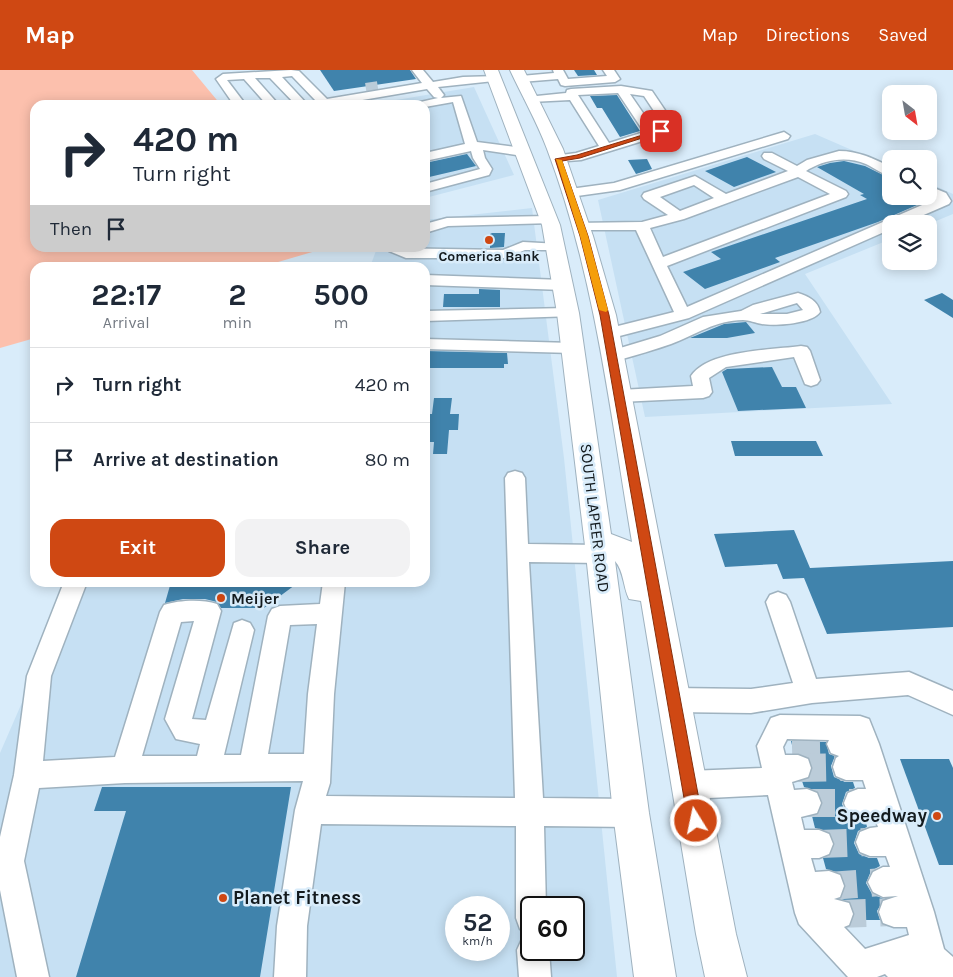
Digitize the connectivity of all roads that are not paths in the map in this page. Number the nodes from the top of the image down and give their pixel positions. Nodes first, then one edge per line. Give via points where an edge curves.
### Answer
1 (418, 70) edge
2 (608, 70) edge
3 (560, 73) edge
4 (273, 74) junction
5 (492, 74) edge
6 (519, 75) edge
7 (247, 76) junction
8 (430, 86) junction
9 (379, 87) tunnel mouth
10 (366, 89) tunnel mouth
11 (411, 89) junction
12 (621, 89) junction
13 (573, 96) junction
14 (531, 99) junction
15 (236, 100) edge
16 (269, 100) edge
17 (297, 100) edge
18 (328, 100) edge
19 (333, 100) edge
20 (342, 100) edge
21 (444, 100) junction
22 (430, 103) edge
23 (652, 134) junction
24 (784, 136) dead end
25 (520, 144) junction
26 (476, 146) junction
27 (606, 148) junction
28 (430, 156) edge
29 (768, 156) dead end
30 (558, 159) junction
31 (882, 168) edge
32 (798, 172) junction
33 (430, 187) edge
34 (570, 193) junction
35 (937, 194) edge
36 (725, 199) junction
37 (937, 204) edge
38 (935, 205) edge
39 (679, 216) junction
40 (549, 220) junction
41 (430, 227) edge
42 (644, 230) junction
43 (582, 231) junction
44 (556, 247) junction
45 (402, 252) edge
46 (660, 264) junction
47 (430, 280) edge
48 (563, 285) junction
49 (568, 313) junction
50 (684, 315) junction
51 (745, 315) dead end
52 (430, 316) edge
53 (430, 344) edge
54 (611, 345) junction
55 (573, 348) junction
56 (811, 380) dead end
57 (620, 396) junction
58 (584, 432) junction
59 (626, 438) junction
60 (515, 478) dead end
61 (600, 548) junction
62 (518, 553) junction
63 (74, 587) edge
64 (333, 587) edge
65 (778, 602) dead end
66 (330, 613) junction
67 (242, 630) dead end
68 (808, 691) junction
69 (673, 700) junction
70 (953, 703) edge
71 (216, 734) junction
72 (317, 767) junction
73 (252, 768) junction
74 (207, 769) junction
75 (125, 770) junction
76 (787, 774) junction
77 (28, 775) junction
78 (691, 794) junction
79 (309, 810) junction
80 (530, 813) junction
81 (632, 813) junction
82 (531, 896) edge
83 (928, 944) junction
84 (534, 961) edge
85 (901, 967) edge
86 (33, 977) edge
87 (290, 977) edge
88 (535, 977) edge
89 (655, 977) edge
90 (726, 977) edge
91 (951, 977) edge

1 - 8 lane
2 - 3 lane via 615,79 565,83
3 - 6 lane
4 - 7 lane
4 - 17 lane
4 - 18 lane via 295,73
5 - 8 lane
5 - 25 main road, SOUTH LAPEER ROAD
6 - 14 main road
7 - 15 lane via 221,79
7 - 16 lane
8 - 11 lane
8 - 21 lane
9 - 11 lane
10 - 19 lane
11 - 20 lane
12 - 13 lane via 571,92
12 - 23 lane
12 - 23 lane via 648,93 671,128
13 - 14 lane
13 - 27 lane
14 - 30 main road
21 - 22 lane
21 - 26 lane via 457,98
23 - 27 lane
24 - 34 lane via 614,187
25 - 26 lane via 489,148
25 - 40 main road, SOUTH LAPEER ROAD
26 - 28 lane
26 - 33 lane via 486,169 484,172
27 - 30 lane
29 - 32 lane
30 - 34 main road
31 - 32 lane via 845,153 802,166
32 - 36 lane
32 - 46 lane via 840,194
34 - 43 main road
35 - 37 lane via 944,201
36 - 39 lane
36 - 39 lane via 695,180 649,196
38 - 50 lane
39 - 42 lane
40 - 41 lane via 447,222
40 - 44 main road, SOUTH LAPEER ROAD
42 - 43 lane
42 - 46 lane
43 - 54 main road
44 - 45 lane via 523,246 506,254
44 - 48 main road, SOUTH LAPEER ROAD
46 - 50 lane
47 - 48 lane
48 - 49 main road, SOUTH LAPEER ROAD
49 - 52 lane
49 - 55 main road, SOUTH LAPEER ROAD
50 - 54 lane
51 - 54 lane via 709,321 666,340
53 - 55 lane
54 - 57 main road
55 - 58 main road, SOUTH LAPEER ROAD
56 - 57 lane via 801,351 721,362 700,376 703,392
57 - 59 main road
58 - 59 main road
58 - 61 main road, SOUTH LAPEER ROAD
59 - 69 main road
60 - 62 lane
61 - 62 lane
61 - 78 main road via 616,546 626,552 632,563 667,760
61 - 81 main road, SOUTH LAPEER ROAD
62 - 80 lane
63 - 77 lane via 39,676
64 - 66 lane
65 - 68 lane
66 - 72 lane
66 - 73 lane via 280,616
67 - 71 lane
68 - 69 lane via 751,702
68 - 70 lane via 909,683
69 - 78 main road
71 - 74 lane
71 - 75 lane via 185,730 178,718 209,611 172,612
72 - 73 lane
72 - 79 lane
73 - 74 lane
74 - 75 lane
75 - 77 lane
76 - 78 lane
76 - 83 lane via 780,726 860,728 856,755 883,842 906,912
76 - 85 lane via 820,900 860,967
77 - 86 lane via 9,861
78 - 90 main road
79 - 80 lane
79 - 87 lane via 292,926
80 - 81 lane
80 - 82 lane
81 - 89 main road, SOUTH LAPEER ROAD
83 - 85 lane
83 - 91 lane via 931,958
84 - 88 lane

